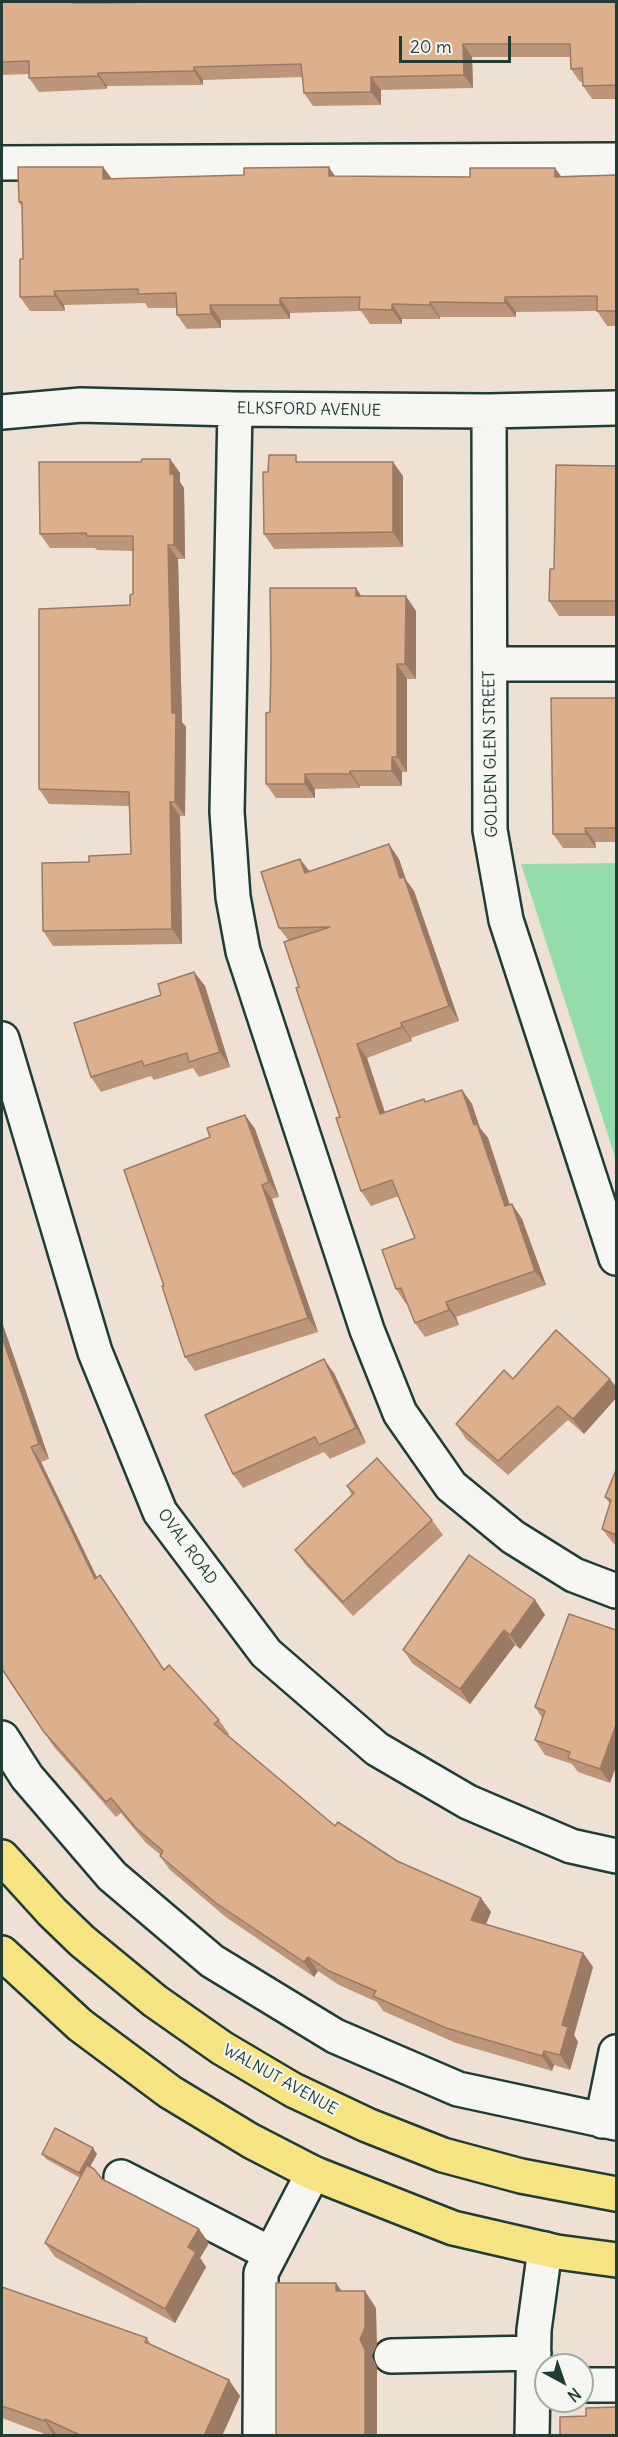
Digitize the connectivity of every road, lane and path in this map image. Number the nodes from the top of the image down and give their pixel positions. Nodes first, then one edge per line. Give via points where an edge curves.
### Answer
1 (616, 160) edge
2 (2, 163) edge
3 (616, 408) edge
4 (235, 409) junction
5 (489, 411) junction
6 (2, 412) edge
7 (490, 664) junction
8 (616, 664) edge
9 (2, 1039) edge
10 (12, 1115) edge
11 (616, 1258) edge
12 (616, 1591) edge
13 (2, 1738) edge
14 (616, 1856) edge
15 (2, 1857) edge
16 (2, 1953) edge
17 (616, 2052) edge
18 (609, 2122) edge
19 (313, 2173) junction
20 (121, 2177) dead end
21 (616, 2194) edge
22 (545, 2249) junction
23 (271, 2254) junction
24 (616, 2260) edge
25 (536, 2353) edge
26 (391, 2356) dead end
27 (534, 2374) edge
28 (594, 2385) edge
29 (616, 2385) edge
30 (534, 2413) edge
31 (260, 2436) edge
32 (532, 2436) edge

1 - 2 street
3 - 5 street, ELKSFORD AVENUE
4 - 5 street, ELKSFORD AVENUE
4 - 6 street, ELKSFORD AVENUE via 81,405
4 - 12 street via 227,812 233,897 250,973 367,1330 400,1413 451,1485 513,1537 574,1575
5 - 7 street, GOLDEN GLEN STREET
7 - 8 street
7 - 11 street, GOLDEN GLEN STREET via 490,830 506,920
9 - 10 street, OVAL ROAD
10 - 14 street, OVAL ROAD via 95,1352 160,1512 266,1653 377,1749 468,1803 570,1846
13 - 18 street via 27,1777 112,1876 212,1961 335,2036 458,2089
15 - 21 main road, WALNUT AVENUE via 82,1941 155,2001 292,2090 367,2126 443,2155 521,2176
16 - 19 main road via 80,2025 170,2092
17 - 18 street
19 - 22 main road via 453,2228
19 - 23 street
20 - 23 street
22 - 24 main road
22 - 25 street via 534,2330
23 - 31 street via 261,2273
26 - 27 street
28 - 29 street
30 - 32 street

